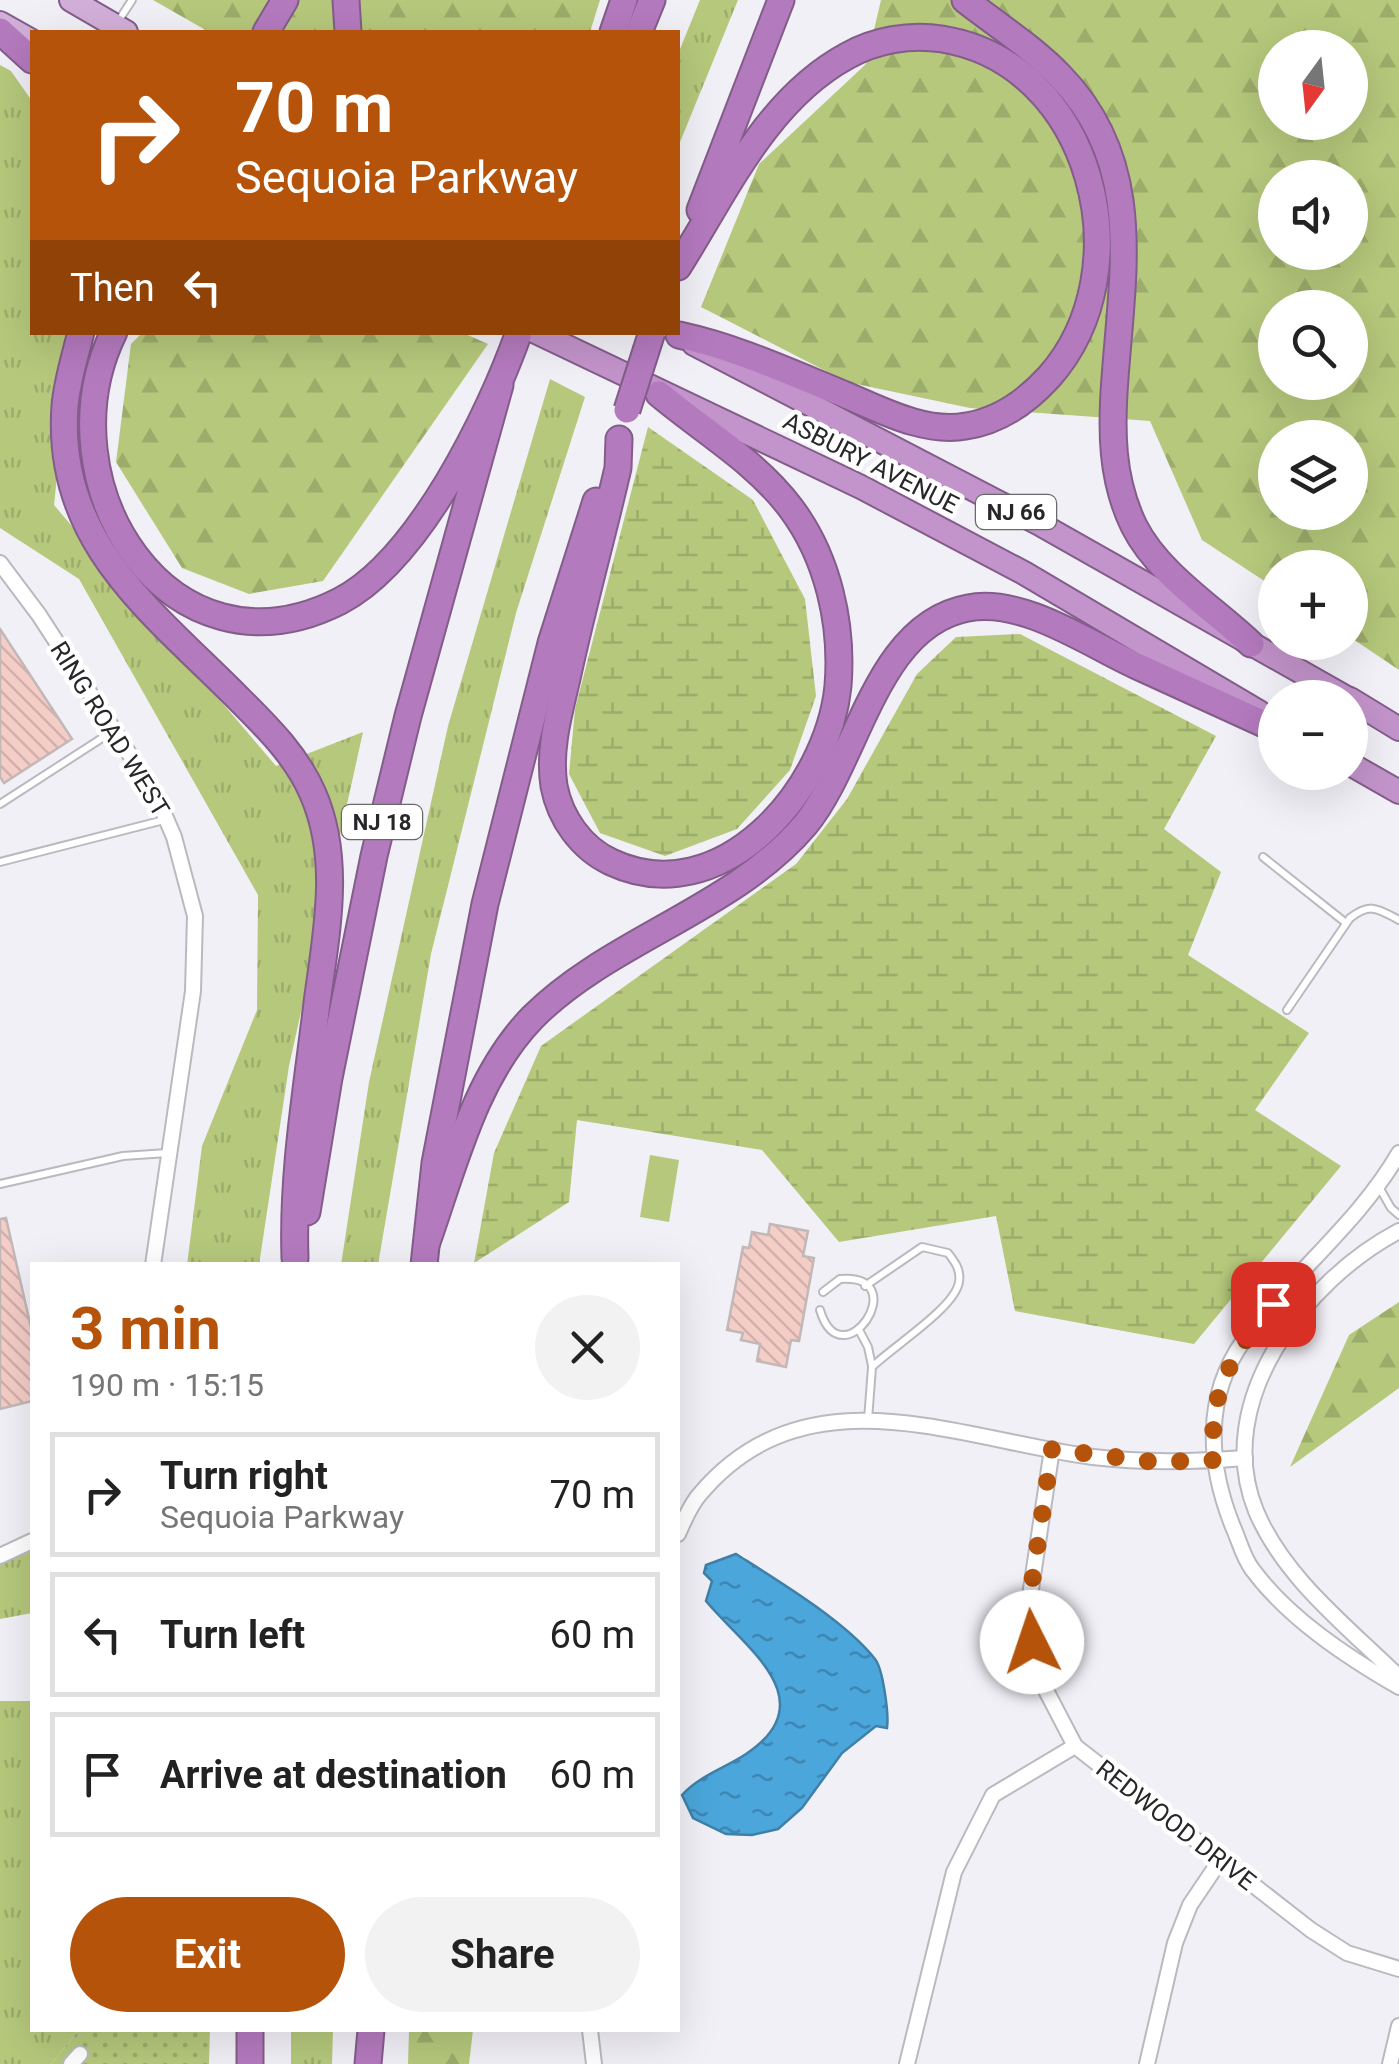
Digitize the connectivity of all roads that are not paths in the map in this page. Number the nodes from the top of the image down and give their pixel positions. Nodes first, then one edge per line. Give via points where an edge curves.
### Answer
1 (72, 0) edge
2 (132, 0) edge
3 (285, 0) edge
4 (346, 0) edge
5 (624, 0) edge
6 (652, 0) edge
7 (782, 0) edge
8 (966, 0) edge
9 (0, 27) edge
10 (121, 29) edge
11 (267, 30) edge
12 (348, 30) edge
13 (614, 30) edge
14 (640, 30) edge
15 (30, 40) edge
16 (30, 58) edge
17 (680, 263) edge
18 (680, 265) edge
19 (80, 335) edge
20 (113, 335) edge
21 (518, 335) edge
22 (542, 335) edge
23 (651, 335) edge
24 (679, 335) edge
25 (680, 335) edge
26 (502, 380) junction
27 (659, 394) junction
28 (618, 439) junction
29 (0, 563) edge
30 (1252, 644) junction
31 (1316, 680) edge
32 (1368, 710) edge
33 (1258, 714) edge
34 (1258, 717) edge
35 (1399, 729) edge
36 (114, 730) junction
37 (1368, 774) edge
38 (1399, 792) edge
39 (0, 804) edge
40 (168, 819) junction
41 (1262, 857) dead end
42 (0, 862) edge
43 (1399, 920) edge
44 (1346, 923) junction
45 (1287, 1010) dead end
46 (168, 1153) junction
47 (1399, 1153) edge
48 (0, 1184) edge
49 (1380, 1187) junction
50 (1399, 1215) edge
51 (1399, 1232) edge
52 (426, 1253) edge
53 (153, 1262) edge
54 (295, 1262) edge
55 (865, 1286) junction
56 (823, 1292) dead end
57 (820, 1310) dead end
58 (858, 1330) junction
59 (872, 1367) junction
60 (868, 1420) junction
61 (1052, 1449) junction
62 (1245, 1458) junction
63 (1215, 1460) junction
64 (680, 1530) edge
65 (30, 1543) edge
66 (0, 1556) edge
67 (1399, 1677) edge
68 (1399, 1687) edge
69 (1075, 1746) junction
70 (1221, 1859) junction
71 (1399, 1968) edge
72 (1399, 2026) edge
73 (250, 2032) edge
74 (371, 2032) edge
75 (590, 2032) edge
76 (250, 2064) edge
77 (368, 2064) edge
78 (594, 2064) edge
79 (908, 2064) edge
80 (1148, 2064) edge
81 (1390, 2064) edge

1 - 10 main road
2 - 10 lane
3 - 11 highway
4 - 12 highway
5 - 13 highway
6 - 14 highway
7 - 17 highway
8 - 30 highway via 1058,74 1100,129 1121,194 1125,240 1112,440 1122,497 1150,550
9 - 15 main road
9 - 16 highway
18 - 25 highway via 741,164 792,99 846,56 898,38 961,42 989,53 1032,85 1080,154 1096,208 1098,262 1070,348 1040,387 986,422 955,428 914,422
19 - 54 highway via 65,437 70,479 90,534 113,572 292,757 323,822 329,907 294,1201
20 - 26 highway via 96,386 92,432 109,513 154,578 188,602 238,620 275,622 307,614 365,585 442,493
21 - 26 highway, NJ 18
22 - 27 highway, ASBURY AVENUE / NJ 66
23 - 28 highway, bridge
24 - 30 highway, ASBURY AVENUE / NJ 66
26 - 54 highway, NJ 18 via 374,856
27 - 28 highway via 750,464 790,507 818,554 839,646 838,689 807,778 751,841 686,874 644,874 604,859 567,821 554,786 554,736 618,468
27 - 33 highway, ASBURY AVENUE / NJ 66 via 745,430 983,552
28 - 52 highway via 551,643 484,904 435,1163
29 - 36 street, RING ROAD WEST
30 - 31 highway, ASBURY AVENUE / NJ 66
32 - 35 highway, ASBURY AVENUE / NJ 66
34 - 52 highway via 1018,611 970,607 924,626 891,664 835,777 789,841 564,990 520,1032 482,1093
36 - 39 lane
36 - 40 street, RING ROAD WEST
37 - 38 highway
40 - 42 lane
40 - 46 street, RING ROAD WEST via 195,916 193,990
41 - 44 lane
43 - 44 lane via 1362,909
44 - 45 lane
46 - 48 lane via 123,1156
46 - 53 street, RING ROAD WEST
47 - 49 street
49 - 50 lane
49 - 63 street via 1242,1342 1217,1394
51 - 62 street via 1342,1268 1275,1348 1256,1390
55 - 56 lane via 840,1280
55 - 58 lane via 874,1310
55 - 59 lane via 922,1247 948,1253 958,1266 951,1300
57 - 58 lane via 832,1329
58 - 59 lane
59 - 60 lane
60 - 61 street
60 - 64 street via 801,1428 762,1444 698,1496
61 - 63 street via 1154,1462
61 - 69 street via 1028,1609 1038,1674
62 - 63 street
62 - 67 street via 1258,1514 1296,1576
63 - 68 street via 1220,1494 1250,1568 1339,1652
65 - 66 street
69 - 70 street, REDWOOD DRIVE
69 - 79 street, REDWOOD DRIVE via 993,1795 954,1872
70 - 71 street, REDWOOD DRIVE via 1311,1930 1347,1952
70 - 80 street via 1175,1943
72 - 81 street
73 - 76 highway
74 - 77 highway
75 - 78 street

